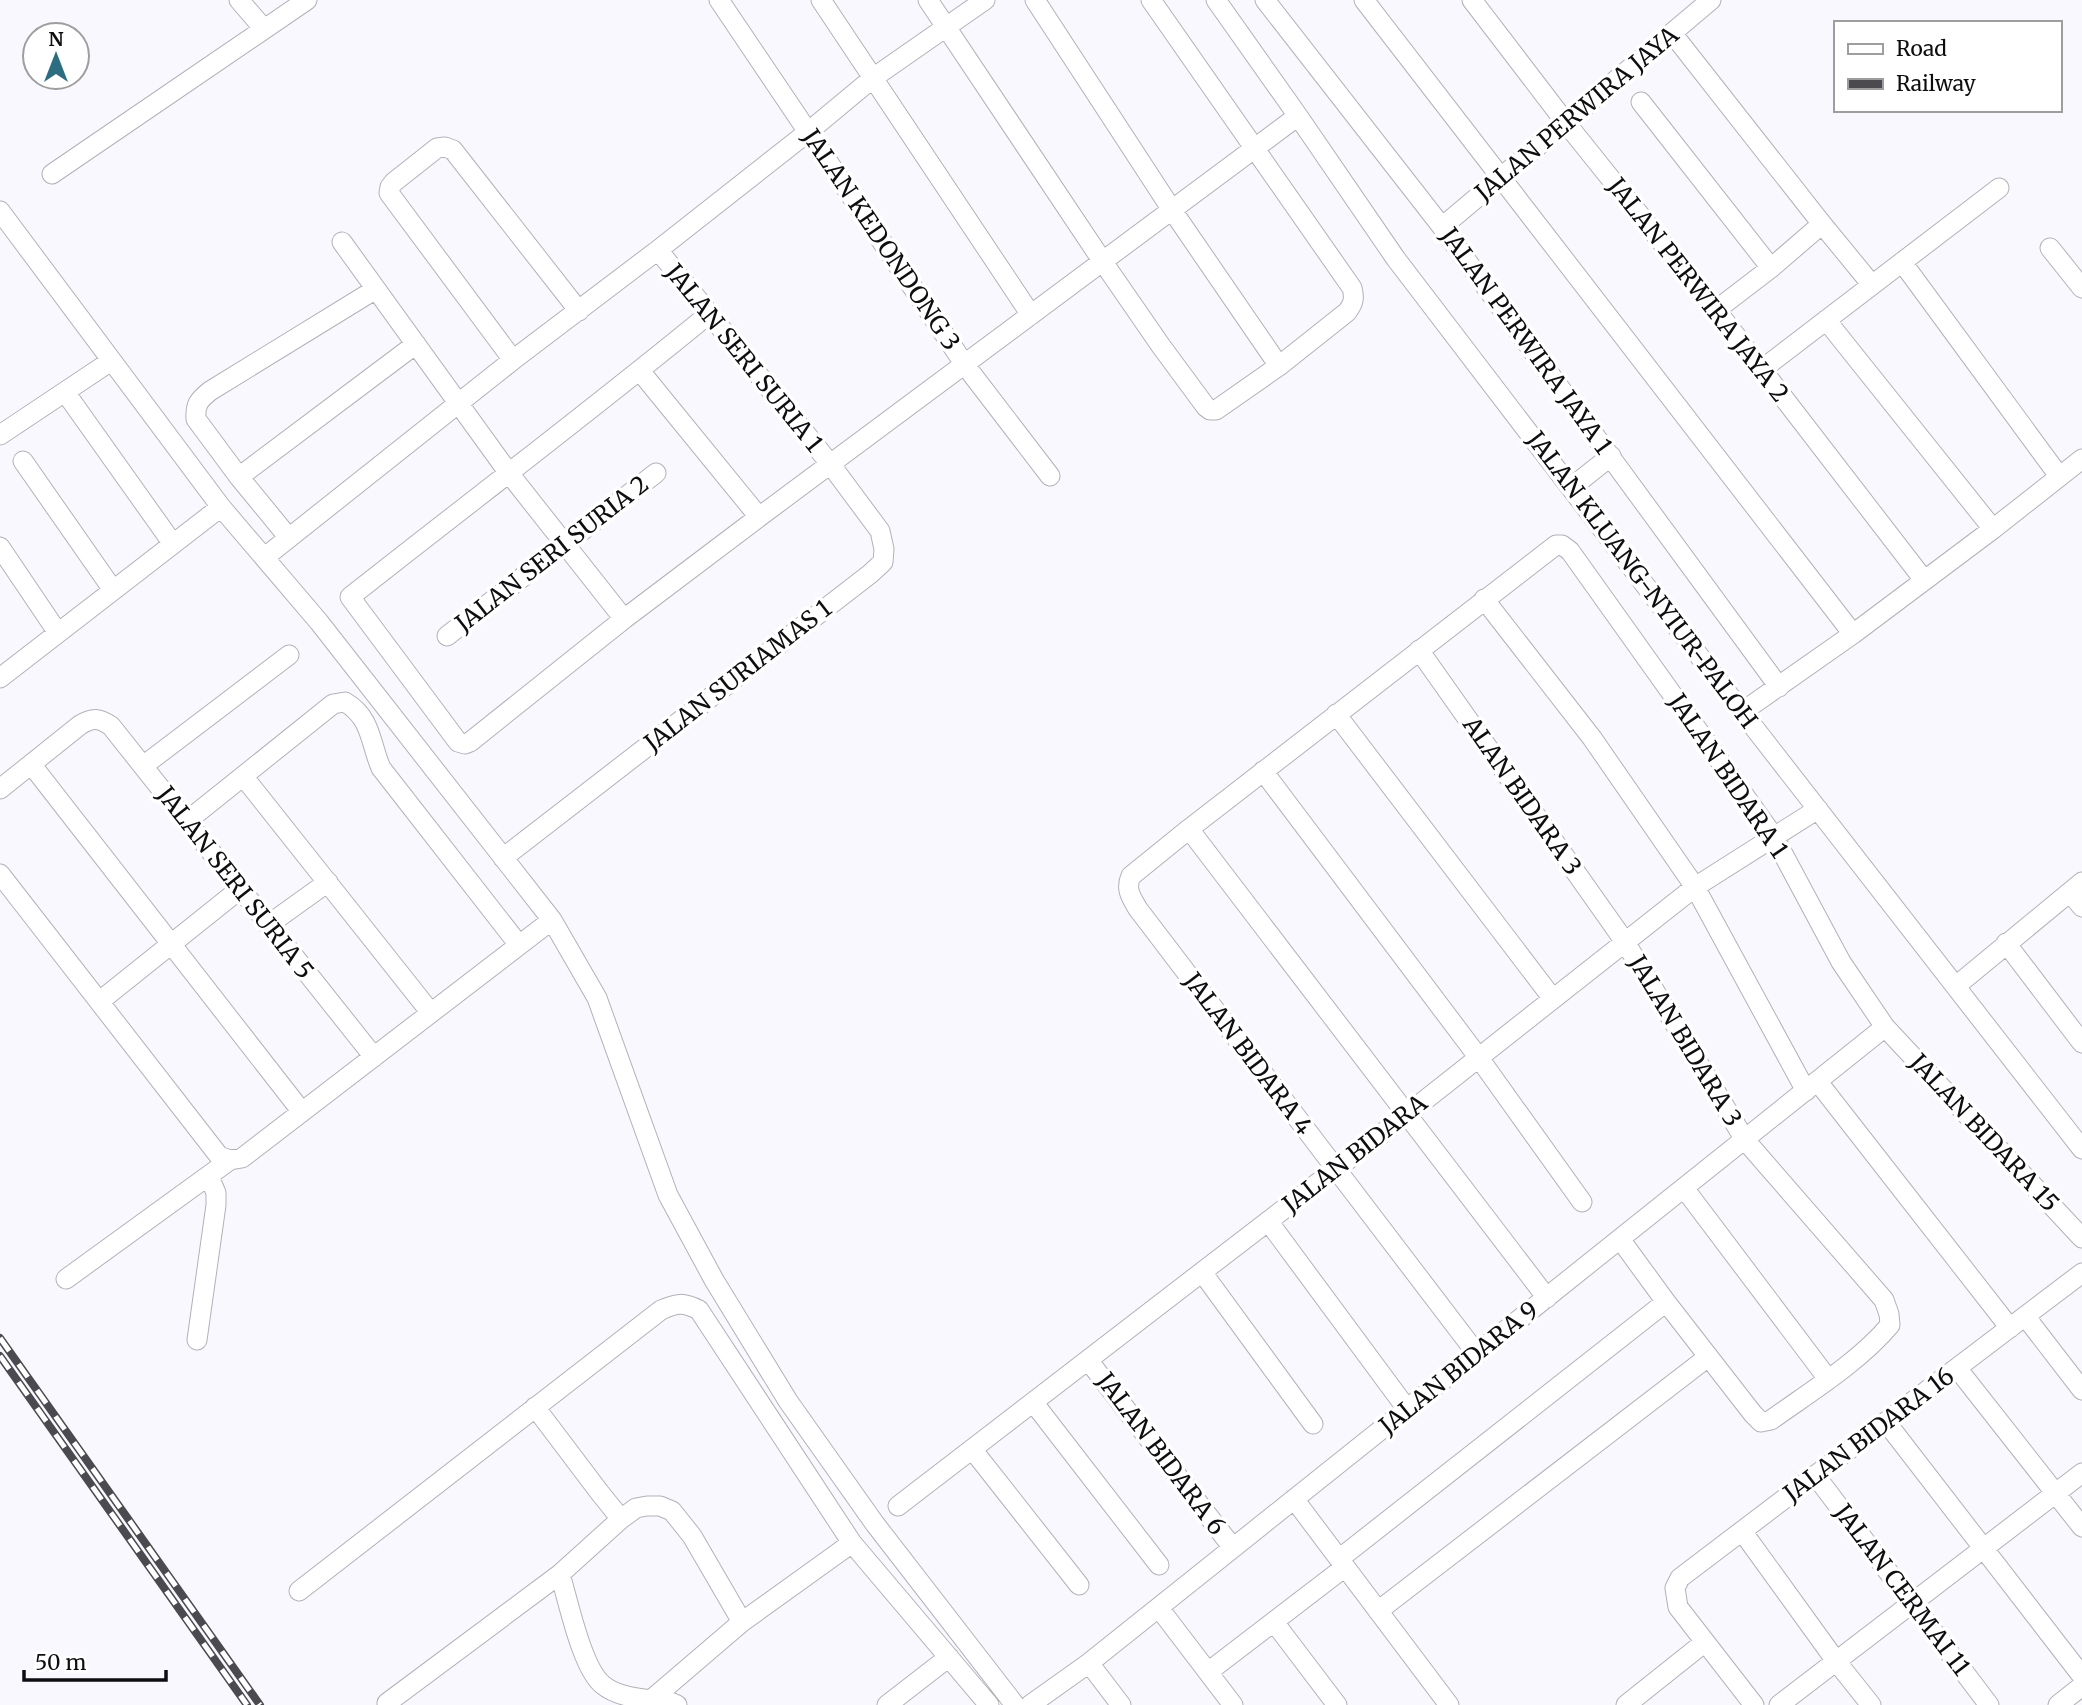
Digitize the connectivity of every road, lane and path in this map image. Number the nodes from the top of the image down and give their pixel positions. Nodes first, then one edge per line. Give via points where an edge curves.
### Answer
1 (239, 0) edge
2 (307, 0) edge
3 (719, 0) edge
4 (821, 0) edge
5 (928, 0) edge
6 (985, 0) edge
7 (1035, 0) edge
8 (1151, 0) edge
9 (1216, 0) edge
10 (1265, 0) edge
11 (1364, 0) edge
12 (1472, 0) edge
13 (1711, 0) edge
14 (946, 26) junction
15 (264, 29) junction
16 (1672, 33) junction
17 (873, 78) junction
18 (1641, 102) dead end
19 (1298, 116) junction
20 (1566, 123) junction
21 (808, 132) junction
22 (1254, 149) junction
23 (52, 174) dead end
24 (1501, 178) junction
25 (1999, 188) dead end
26 (1172, 210) junction
27 (0, 211) edge
28 (1822, 224) junction
29 (1442, 227) junction
30 (342, 242) dead end
31 (2050, 248) dead end
32 (658, 250) junction
33 (1103, 262) junction
34 (1902, 262) junction
35 (1771, 268) junction
36 (1872, 285) junction
37 (2082, 288) edge
38 (376, 289) junction
39 (1716, 310) junction
40 (579, 311) junction
41 (709, 314) junction
42 (1031, 315) junction
43 (1826, 320) junction
44 (416, 344) junction
45 (513, 360) junction
46 (111, 361) junction
47 (965, 365) junction
48 (1279, 366) junction
49 (1762, 370) junction
50 (640, 371) junction
51 (65, 392) junction
52 (459, 403) junction
53 (0, 435) edge
54 (1611, 456) junction
55 (2082, 459) edge
56 (23, 461) dead end
57 (831, 465) junction
58 (508, 472) junction
59 (656, 473) dead end
60 (1050, 476) dead end
61 (239, 477) junction
62 (2059, 477) junction
63 (1572, 487) junction
64 (220, 507) junction
65 (759, 517) junction
66 (1993, 529) junction
67 (289, 538) junction
68 (173, 544) junction
69 (564, 545) junction
70 (0, 547) edge
71 (265, 557) junction
72 (1924, 580) junction
73 (113, 590) junction
74 (1484, 599) junction
75 (624, 619) junction
76 (58, 633) junction
77 (1853, 634) junction
78 (447, 636) dead end
79 (1419, 650) junction
80 (289, 655) dead end
81 (0, 678) edge
82 (1779, 687) junction
83 (1742, 712) junction
84 (1336, 714) junction
85 (31, 764) junction
86 (143, 766) junction
87 (1263, 771) junction
88 (243, 776) junction
89 (0, 789) edge
90 (1818, 809) junction
91 (187, 821) junction
92 (1189, 829) junction
93 (1774, 837) junction
94 (503, 858) junction
95 (0, 874) edge
96 (328, 882) junction
97 (1695, 887) junction
98 (240, 889) junction
99 (2078, 894) edge
100 (552, 920) junction
101 (268, 925) junction
102 (1625, 942) junction
103 (2006, 943) junction
104 (171, 944) junction
105 (519, 945) junction
106 (1956, 986) junction
107 (1553, 999) junction
108 (100, 1001) junction
109 (431, 1013) junction
110 (1885, 1027) junction
111 (2082, 1043) edge
112 (374, 1057) junction
113 (1479, 1058) junction
114 (1812, 1086) junction
115 (302, 1112) junction
116 (1406, 1115) junction
117 (1745, 1140) junction
118 (2082, 1149) edge
119 (230, 1160) junction
120 (1335, 1170) junction
121 (209, 1176) junction
122 (1684, 1188) junction
123 (1582, 1202) dead end
124 (1268, 1222) junction
125 (2082, 1238) edge
126 (1620, 1239) junction
127 (1202, 1272) junction
128 (2082, 1273) edge
129 (66, 1279) dead end
130 (1547, 1298) junction
131 (1666, 1303) junction
132 (2017, 1322) junction
133 (197, 1340) dead end
134 (1477, 1354) junction
135 (1708, 1357) junction
136 (1088, 1360) junction
137 (1957, 1368) junction
138 (1828, 1379) junction
139 (2082, 1390) edge
140 (1033, 1402) junction
141 (535, 1407) junction
142 (1407, 1409) junction
143 (1886, 1422) junction
144 (1313, 1424) dead end
145 (972, 1449) junction
146 (2082, 1473) edge
147 (1815, 1475) junction
148 (2055, 1493) junction
149 (1294, 1499) junction
150 (898, 1506) dead end
151 (621, 1519) junction
152 (2082, 1527) edge
153 (1742, 1531) junction
154 (852, 1543) junction
155 (1233, 1548) junction
156 (1984, 1549) junction
157 (1342, 1563) junction
158 (1159, 1565) dead end
159 (560, 1574) junction
160 (1079, 1586) dead end
161 (299, 1591) dead end
162 (1912, 1603) junction
163 (1159, 1608) junction
164 (1378, 1611) junction
165 (742, 1622) junction
166 (1273, 1622) junction
167 (1705, 1642) junction
168 (949, 1657) junction
169 (1836, 1661) junction
170 (1089, 1663) junction
171 (1208, 1672) junction
172 (2082, 1676) edge
173 (2082, 1686) edge
174 (648, 1702) edge
175 (387, 1703) edge
176 (677, 1705) edge
177 (887, 1705) edge
178 (989, 1705) edge
179 (1015, 1705) edge
180 (1030, 1705) edge
181 (1121, 1705) edge
182 (1233, 1705) edge
183 (1337, 1705) edge
184 (1449, 1705) edge
185 (1626, 1705) edge
186 (1755, 1705) edge
187 (1779, 1705) edge
188 (1871, 1705) edge
189 (1989, 1705) edge
190 (2058, 1705) edge

1 - 15 street
2 - 15 street
3 - 21 street, JALAN KEDONDONG 3
4 - 17 street
5 - 14 street
6 - 14 street
7 - 26 street
8 - 22 street
9 - 19 street, JALAN KLUANG-NYIUR-PALOH
10 - 29 street, JALAN PERWIRA JAYA 1
11 - 24 street
12 - 20 street, JALAN PERWIRA JAYA 2
13 - 16 street, JALAN PERWIRA JAYA
14 - 17 street
14 - 33 street
15 - 23 street
16 - 20 street, JALAN PERWIRA JAYA
16 - 28 street
17 - 21 street
17 - 42 street
18 - 35 street
19 - 22 street
19 - 63 street, JALAN KLUANG-NYIUR-PALOH via 1396,259
20 - 24 street, JALAN PERWIRA JAYA
20 - 39 street, JALAN PERWIRA JAYA 2
21 - 32 street
21 - 47 street, JALAN KEDONDONG 3
22 - 26 street
22 - 48 street via 1354,297 1347,312
24 - 29 street, JALAN PERWIRA JAYA
24 - 77 street
25 - 34 street
26 - 33 street
26 - 48 street
27 - 46 street
28 - 35 street
28 - 36 street
29 - 54 street, JALAN PERWIRA JAYA 1
30 - 38 street
31 - 37 street
32 - 40 street
32 - 41 street, JALAN SERI SURIA 1
33 - 42 street
33 - 48 street via 1210,410
34 - 36 street
34 - 62 street
35 - 39 street
36 - 43 street
38 - 44 street
38 - 61 street via 198,401 197,418
39 - 49 street, JALAN PERWIRA JAYA 2
40 - 45 street
40 - 45 street via 453,150 437,148 394,181 389,193
41 - 50 street
41 - 57 street, JALAN SERI SURIA 1
42 - 47 street
43 - 49 street
43 - 66 street
44 - 52 street
44 - 61 street
45 - 52 street
46 - 51 street
46 - 64 street
47 - 57 street
47 - 60 street, JALAN KEDONDONG 3
49 - 72 street, JALAN PERWIRA JAYA 2
50 - 58 street
50 - 65 street
51 - 53 street
51 - 68 street
52 - 58 street
52 - 67 street
54 - 63 street
54 - 82 street, JALAN PERWIRA JAYA 1
55 - 62 street
56 - 73 street
57 - 65 street
57 - 94 street, JALAN SURIAMAS 1 via 880,531 883,562
58 - 69 street
58 - 75 street via 350,597 458,743 470,743
59 - 69 street, JALAN SERI SURIA 2
61 - 67 street
62 - 66 street
63 - 83 street, JALAN KLUANG-NYIUR-PALOH
64 - 68 street
64 - 71 street
65 - 75 street
66 - 72 street
67 - 71 street
68 - 73 street
69 - 75 street
69 - 78 street, JALAN SERI SURIA 2
70 - 76 street
71 - 94 street
72 - 77 street
73 - 76 street
74 - 79 street
74 - 93 street, JALAN BIDARA 1 via 1550,548 1562,545 1570,551
74 - 97 street via 1592,738
76 - 81 street
77 - 82 street
79 - 84 street
79 - 102 street, ALAN BIDARA 3
80 - 86 street
82 - 83 street
83 - 90 street, JALAN KLUANG-NYIUR-PALOH
84 - 87 street
84 - 107 street
85 - 86 street, JALAN SERI SURIA 5 via 80,725 97,719 111,726
85 - 89 street
85 - 104 street
86 - 91 street, JALAN SERI SURIA 5
87 - 92 street
87 - 113 street
88 - 91 street
88 - 96 street
88 - 105 street via 333,704 352,706 369,729 381,768
90 - 93 street, JALAN BIDARA
90 - 106 street, JALAN KLUANG-NYIUR-PALOH
91 - 98 street, JALAN SERI SURIA 5
92 - 116 street
92 - 120 street, JALAN BIDARA 4 via 1131,876 1129,894
93 - 97 street, JALAN BIDARA
93 - 110 street, JALAN BIDARA 1 via 1841,962
94 - 100 street
95 - 108 street
96 - 101 street
96 - 109 street
97 - 102 street, JALAN BIDARA
97 - 114 street
98 - 101 street, JALAN SERI SURIA 5
98 - 104 street
99 - 103 street
100 - 105 street
100 - 179 street via 597,998 668,1195 714,1280 788,1401
101 - 112 street, JALAN SERI SURIA 5
102 - 107 street, JALAN BIDARA
102 - 117 street, JALAN BIDARA 3
103 - 106 street
103 - 111 street
104 - 108 street
104 - 115 street
105 - 109 street
106 - 118 street, JALAN KLUANG-NYIUR-PALOH
107 - 113 street, JALAN BIDARA
108 - 119 street via 219,1156
109 - 112 street
110 - 114 street, JALAN BIDARA 9
110 - 125 street, JALAN BIDARA 15
112 - 115 street
113 - 116 street, JALAN BIDARA
113 - 123 street
114 - 117 street, JALAN BIDARA 9
114 - 132 street
115 - 119 street via 242,1158
116 - 120 street, JALAN BIDARA
116 - 130 street
117 - 122 street, JALAN BIDARA 9
117 - 138 street, JALAN BIDARA 3 via 1884,1300 1889,1314 1890,1325 1877,1341
119 - 121 street
120 - 124 street, JALAN BIDARA
120 - 134 street, JALAN BIDARA 4
121 - 129 street
121 - 133 street via 216,1205
122 - 126 street, JALAN BIDARA 9
122 - 138 street
124 - 127 street, JALAN BIDARA
124 - 142 street
126 - 130 street, JALAN BIDARA 9
126 - 131 street
127 - 136 street, JALAN BIDARA
127 - 144 street
128 - 132 street, JALAN BIDARA 16
130 - 134 street, JALAN BIDARA 9
131 - 135 street
131 - 157 street
132 - 137 street, JALAN BIDARA 16
132 - 139 street
134 - 142 street, JALAN BIDARA 9
135 - 138 street, JALAN BIDARA 3 via 1762,1422
135 - 164 street
136 - 140 street, JALAN BIDARA
136 - 155 street, JALAN BIDARA 6
137 - 143 street, JALAN BIDARA 16
137 - 148 street
140 - 145 street, JALAN BIDARA
140 - 158 street
141 - 151 street
141 - 154 street via 661,1310 686,1303 699,1310
141 - 161 street
142 - 149 street, JALAN BIDARA 9
143 - 147 street, JALAN BIDARA 16
143 - 156 street
145 - 150 street, JALAN BIDARA
145 - 160 street
146 - 148 street
147 - 153 street, JALAN BIDARA 16
147 - 162 street, JALAN CERMAI 11
148 - 152 street
148 - 156 street
149 - 155 street, JALAN BIDARA 9
149 - 157 street
151 - 159 street
151 - 165 street via 647,1506 672,1511 692,1536
153 - 167 street, JALAN BIDARA 16 via 1680,1578 1675,1588 1678,1607
153 - 169 street
154 - 165 street
154 - 168 street
155 - 163 street, JALAN BIDARA 9
156 - 162 street
156 - 172 street
157 - 164 street
157 - 166 street
159 - 174 street via 593,1672 603,1685
159 - 175 street
162 - 169 street
162 - 189 street, JALAN CERMAI 11
163 - 170 street, JALAN BIDARA 9
163 - 171 street
164 - 184 street
165 - 174 street
166 - 171 street
166 - 183 street
167 - 185 street
167 - 186 street
168 - 177 street
168 - 178 street
169 - 187 street
169 - 188 street
170 - 180 street, JALAN BIDARA 9
170 - 181 street
171 - 182 street
173 - 190 street
174 - 176 street

